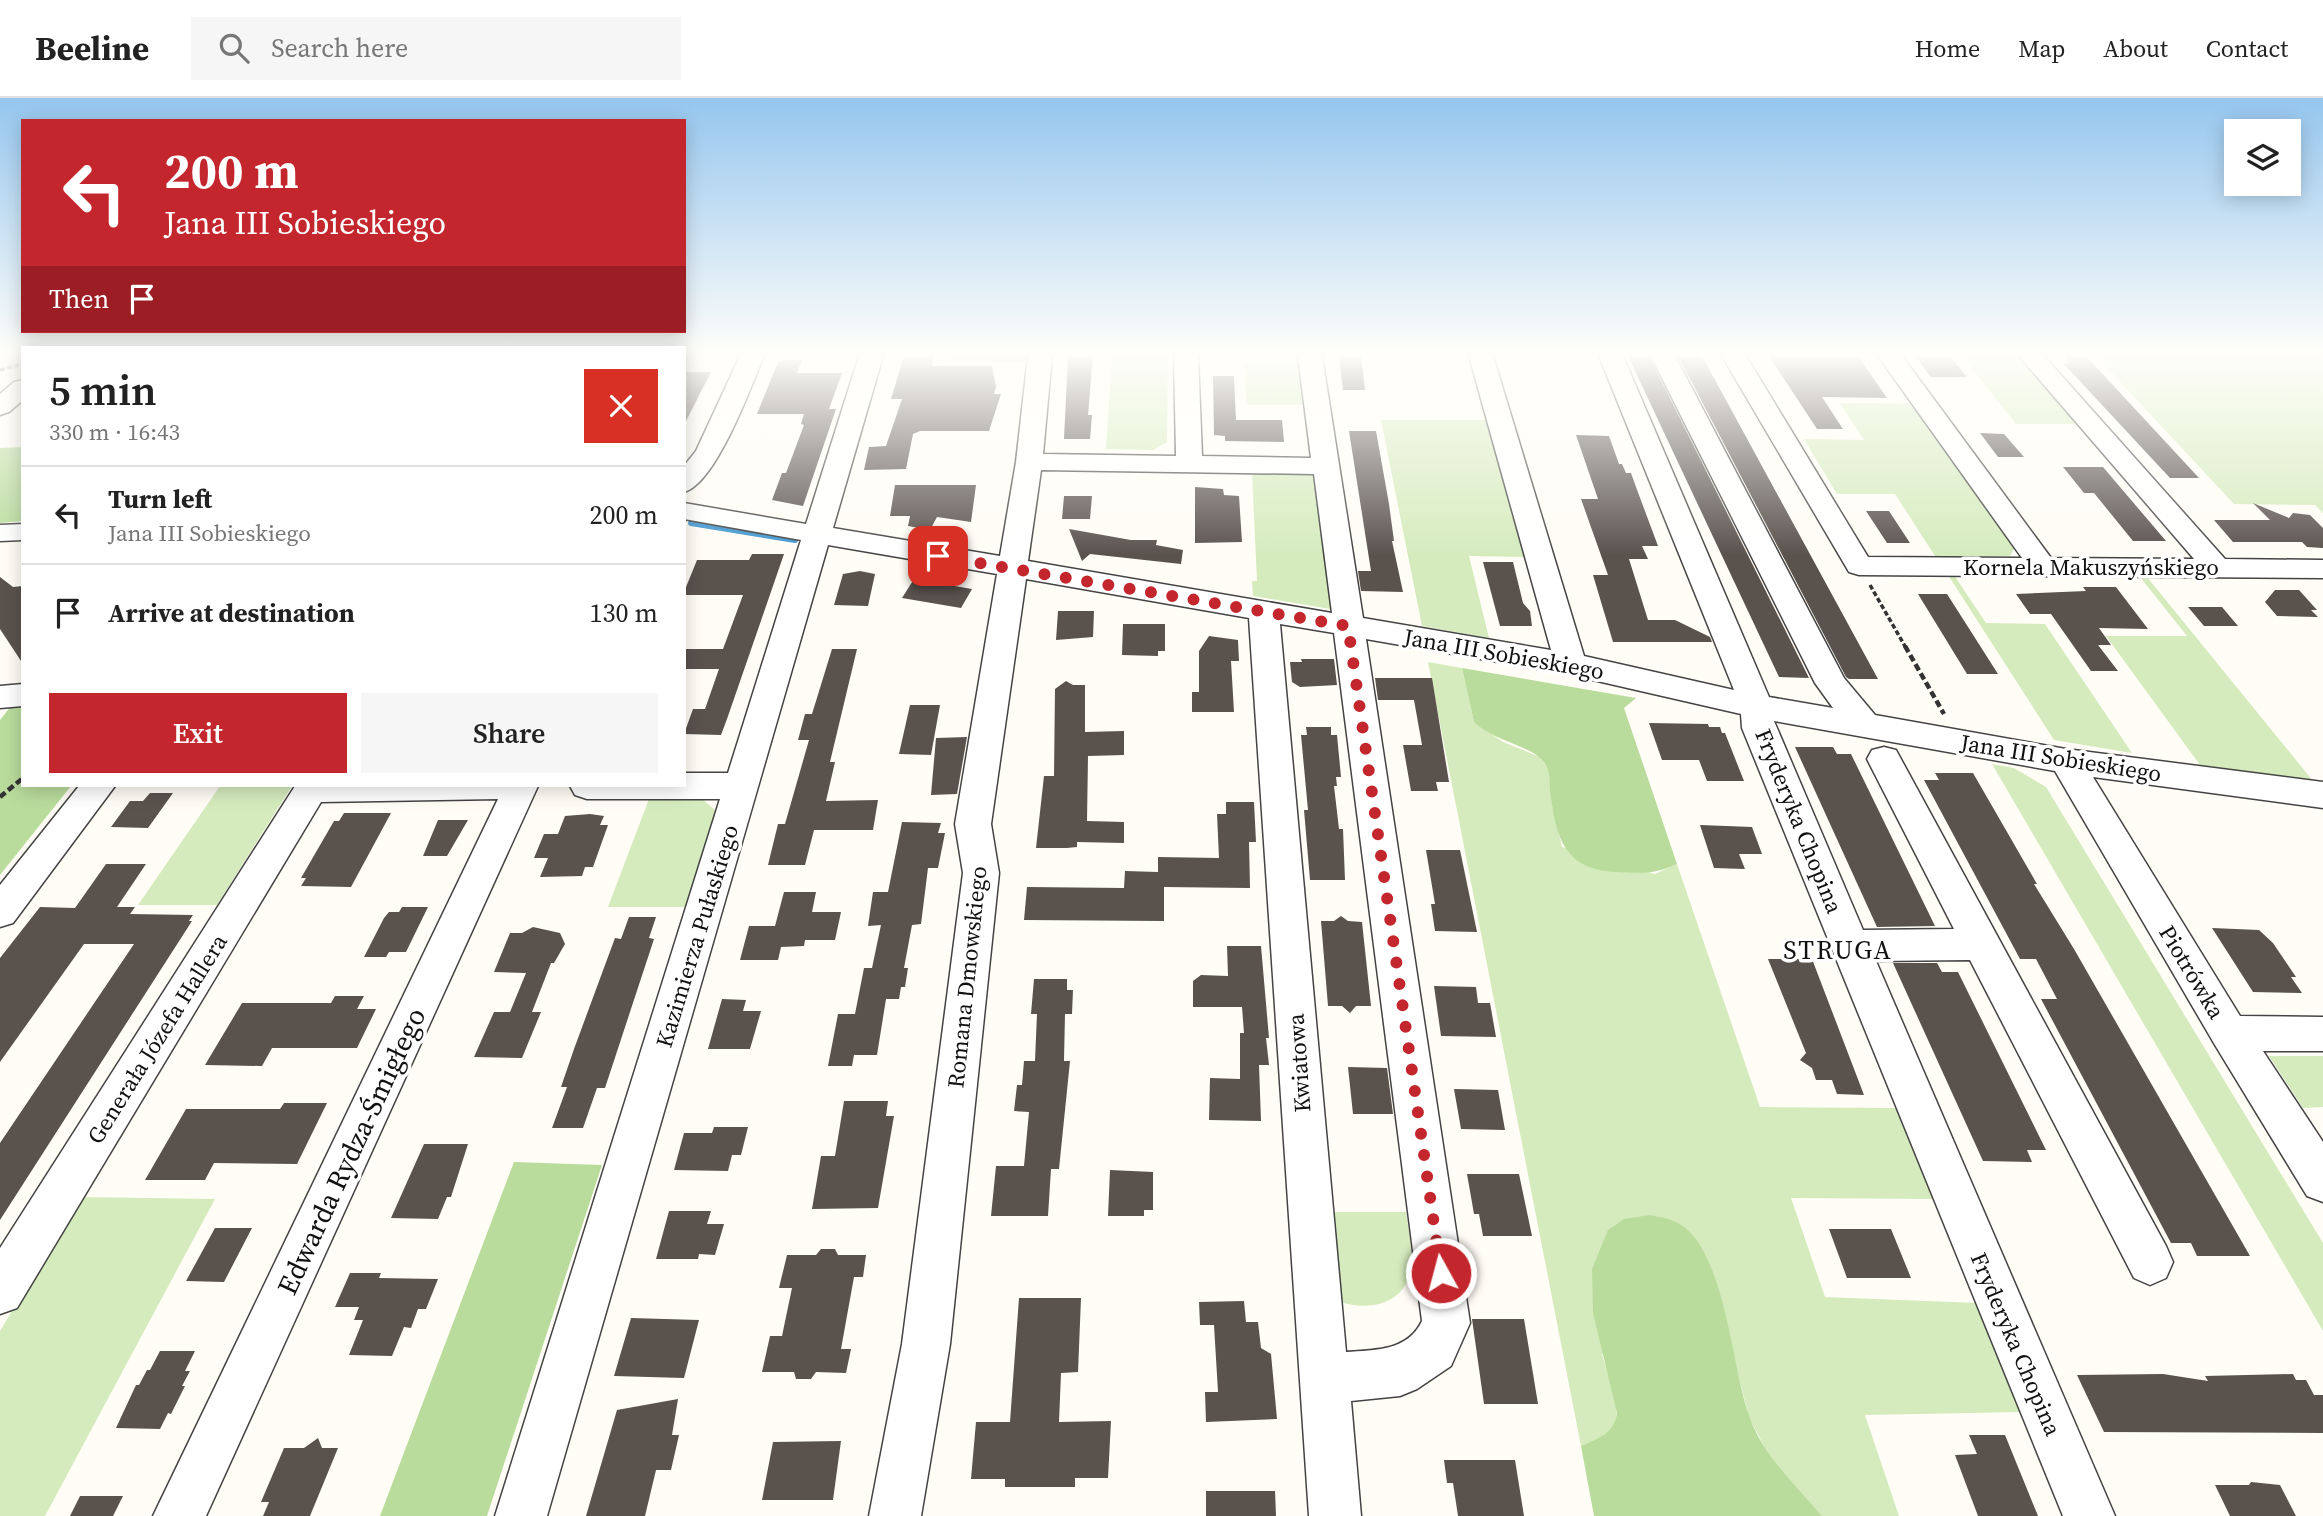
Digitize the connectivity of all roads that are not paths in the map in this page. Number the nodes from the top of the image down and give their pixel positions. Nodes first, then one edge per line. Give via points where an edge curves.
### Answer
1 (722, 422) edge
2 (851, 422) edge
3 (1033, 422) edge
4 (1188, 422) edge
5 (1319, 422) edge
6 (1500, 422) edge
7 (1638, 422) edge
8 (1697, 422) edge
9 (1773, 422) edge
10 (1938, 422) edge
11 (2089, 422) edge
12 (1029, 461) junction
13 (1189, 463) junction
14 (1325, 466) junction
15 (686, 481) edge
16 (686, 511) edge
17 (21, 532) edge
18 (0, 533) edge
19 (818, 535) junction
20 (2042, 566) junction
21 (2217, 568) junction
22 (1011, 569) junction
23 (2323, 569) edge
24 (1264, 610) junction
25 (1348, 626) junction
26 (1571, 664) junction
27 (21, 695) edge
28 (0, 697) edge
29 (1756, 706) junction
30 (1875, 742) junction
31 (2066, 761) junction
32 (686, 786) edge
33 (742, 786) junction
34 (97, 787) edge
35 (410, 787) edge
36 (521, 787) edge
37 (312, 788) edge
38 (2323, 795) edge
39 (0, 912) edge
40 (1981, 944) junction
41 (1849, 946) junction
42 (2229, 1033) junction
43 (2323, 1034) edge
44 (2323, 1181) edge
45 (2150, 1262) dead end
46 (0, 1291) edge
47 (1324, 1380) junction
48 (179, 1516) edge
49 (521, 1516) edge
50 (895, 1516) edge
51 (1335, 1516) edge
52 (2089, 1516) edge

1 - 15 street via 708,453
2 - 19 street, Kazimierza Pułaskiego
3 - 12 street, Romana Dmowskiego
4 - 13 street
5 - 14 street
6 - 26 street
7 - 29 street, Fryderyka Chopina
8 - 30 street via 1830,683
9 - 20 street, Kornela Makuszyńskiego via 1859,566
10 - 20 street
11 - 21 street
12 - 13 street
12 - 22 street, Romana Dmowskiego
13 - 14 street
14 - 25 street
16 - 19 street, Jana III Sobieskiego
17 - 18 street
19 - 22 street, Jana III Sobieskiego
19 - 33 street, Kazimierza Pułaskiego
20 - 21 street, Kornela Makuszyńskiego
21 - 23 street, Kornela Makuszyńskiego
22 - 24 street, Jana III Sobieskiego
22 - 50 street, Romana Dmowskiego via 973,824 981,873 926,1345
24 - 25 street, Jana III Sobieskiego
24 - 47 street, Kwiatowa
25 - 26 street, Jana III Sobieskiego
25 - 47 street via 1446,1323 1434,1349 1401,1372
26 - 29 street, Jana III Sobieskiego
27 - 28 street
29 - 30 street, Jana III Sobieskiego
29 - 41 street, Fryderyka Chopina via 1759,728
30 - 31 street, Jana III Sobieskiego via 1960,743
30 - 40 street
31 - 38 street, Jana III Sobieskiego
31 - 42 street, Piotrówka
32 - 33 street
33 - 49 street, Kazimierza Pułaskiego
34 - 39 street
35 - 37 street
36 - 48 street, Edwarda Rydza-Śmigłego
37 - 46 street, Generała Józefa Hallera
40 - 41 street
40 - 45 street
41 - 52 street, Fryderyka Chopina
42 - 43 street
42 - 44 street, Piotrówka
47 - 51 street, Kwiatowa

